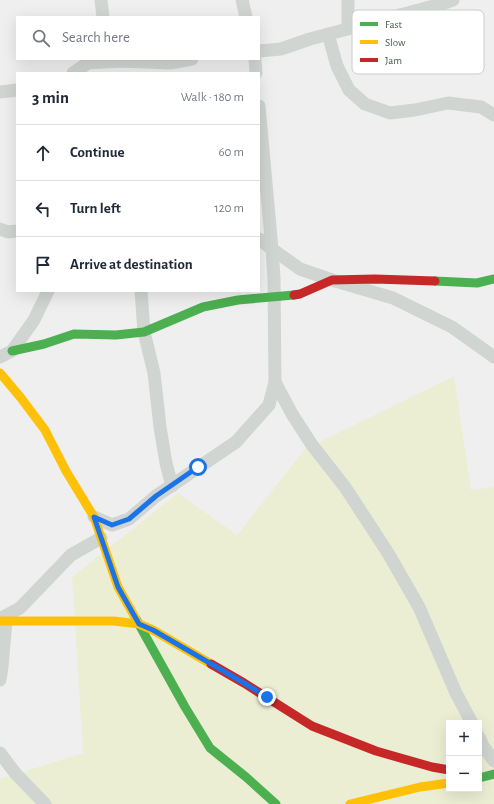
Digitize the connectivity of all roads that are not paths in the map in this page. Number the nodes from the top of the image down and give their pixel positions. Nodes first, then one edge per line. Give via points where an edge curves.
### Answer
1 (101, 0) edge
2 (242, 0) edge
3 (348, 0) edge
4 (453, 0) edge
5 (418, 10) edge
6 (103, 16) edge
7 (246, 16) edge
8 (352, 27) edge
9 (348, 28) junction
10 (328, 34) junction
11 (260, 51) edge
12 (186, 60) edge
13 (255, 60) edge
14 (122, 64) edge
15 (74, 72) edge
16 (256, 72) edge
17 (16, 90) edge
18 (0, 92) edge
19 (494, 115) edge
20 (260, 117) edge
21 (0, 229) edge
22 (16, 231) edge
23 (260, 240) edge
24 (272, 249) junction
25 (494, 279) edge
26 (332, 280) junction
27 (48, 292) edge
28 (141, 292) edge
29 (274, 298) junction
30 (144, 332) junction
31 (6, 354) edge
32 (494, 357) edge
33 (0, 373) edge
34 (275, 382) junction
35 (172, 486) junction
36 (94, 517) junction
37 (101, 538) junction
38 (2, 620) edge
39 (139, 624) junction
40 (0, 680) edge
41 (470, 720) edge
42 (482, 744) edge
43 (0, 753) edge
44 (494, 761) edge
45 (446, 769) edge
46 (446, 783) edge
47 (45, 804) edge
48 (276, 804) edge
49 (350, 804) edge

1 - 6 street
2 - 7 street
3 - 9 street
4 - 5 street
8 - 9 street
9 - 10 street
10 - 11 street via 281,49
10 - 19 street via 337,66 349,90 365,104 390,112 448,103 481,107
12 - 14 street
13 - 16 street
14 - 15 street via 88,63
17 - 18 street
20 - 24 street
21 - 22 street
23 - 24 street
24 - 26 street via 300,269
24 - 29 street
25 - 26 street via 477,283 382,279
26 - 29 street via 300,294
26 - 32 street via 393,298 452,327
27 - 31 street via 34,320
28 - 30 street
29 - 30 street via 238,300 203,307
29 - 34 street
30 - 31 street via 116,335 74,334
30 - 35 street via 154,373 161,434
33 - 36 street via 45,430
34 - 35 street via 269,405 236,442
34 - 41 street via 312,446 345,487 388,553 419,607
35 - 36 street via 129,519 112,525
36 - 37 street
37 - 38 street via 70,555 20,608
37 - 39 street via 118,587
38 - 39 street via 114,621
38 - 40 street
39 - 45 street via 244,683 312,726 376,752
39 - 48 street via 210,748
42 - 44 street
43 - 47 street
46 - 49 street

